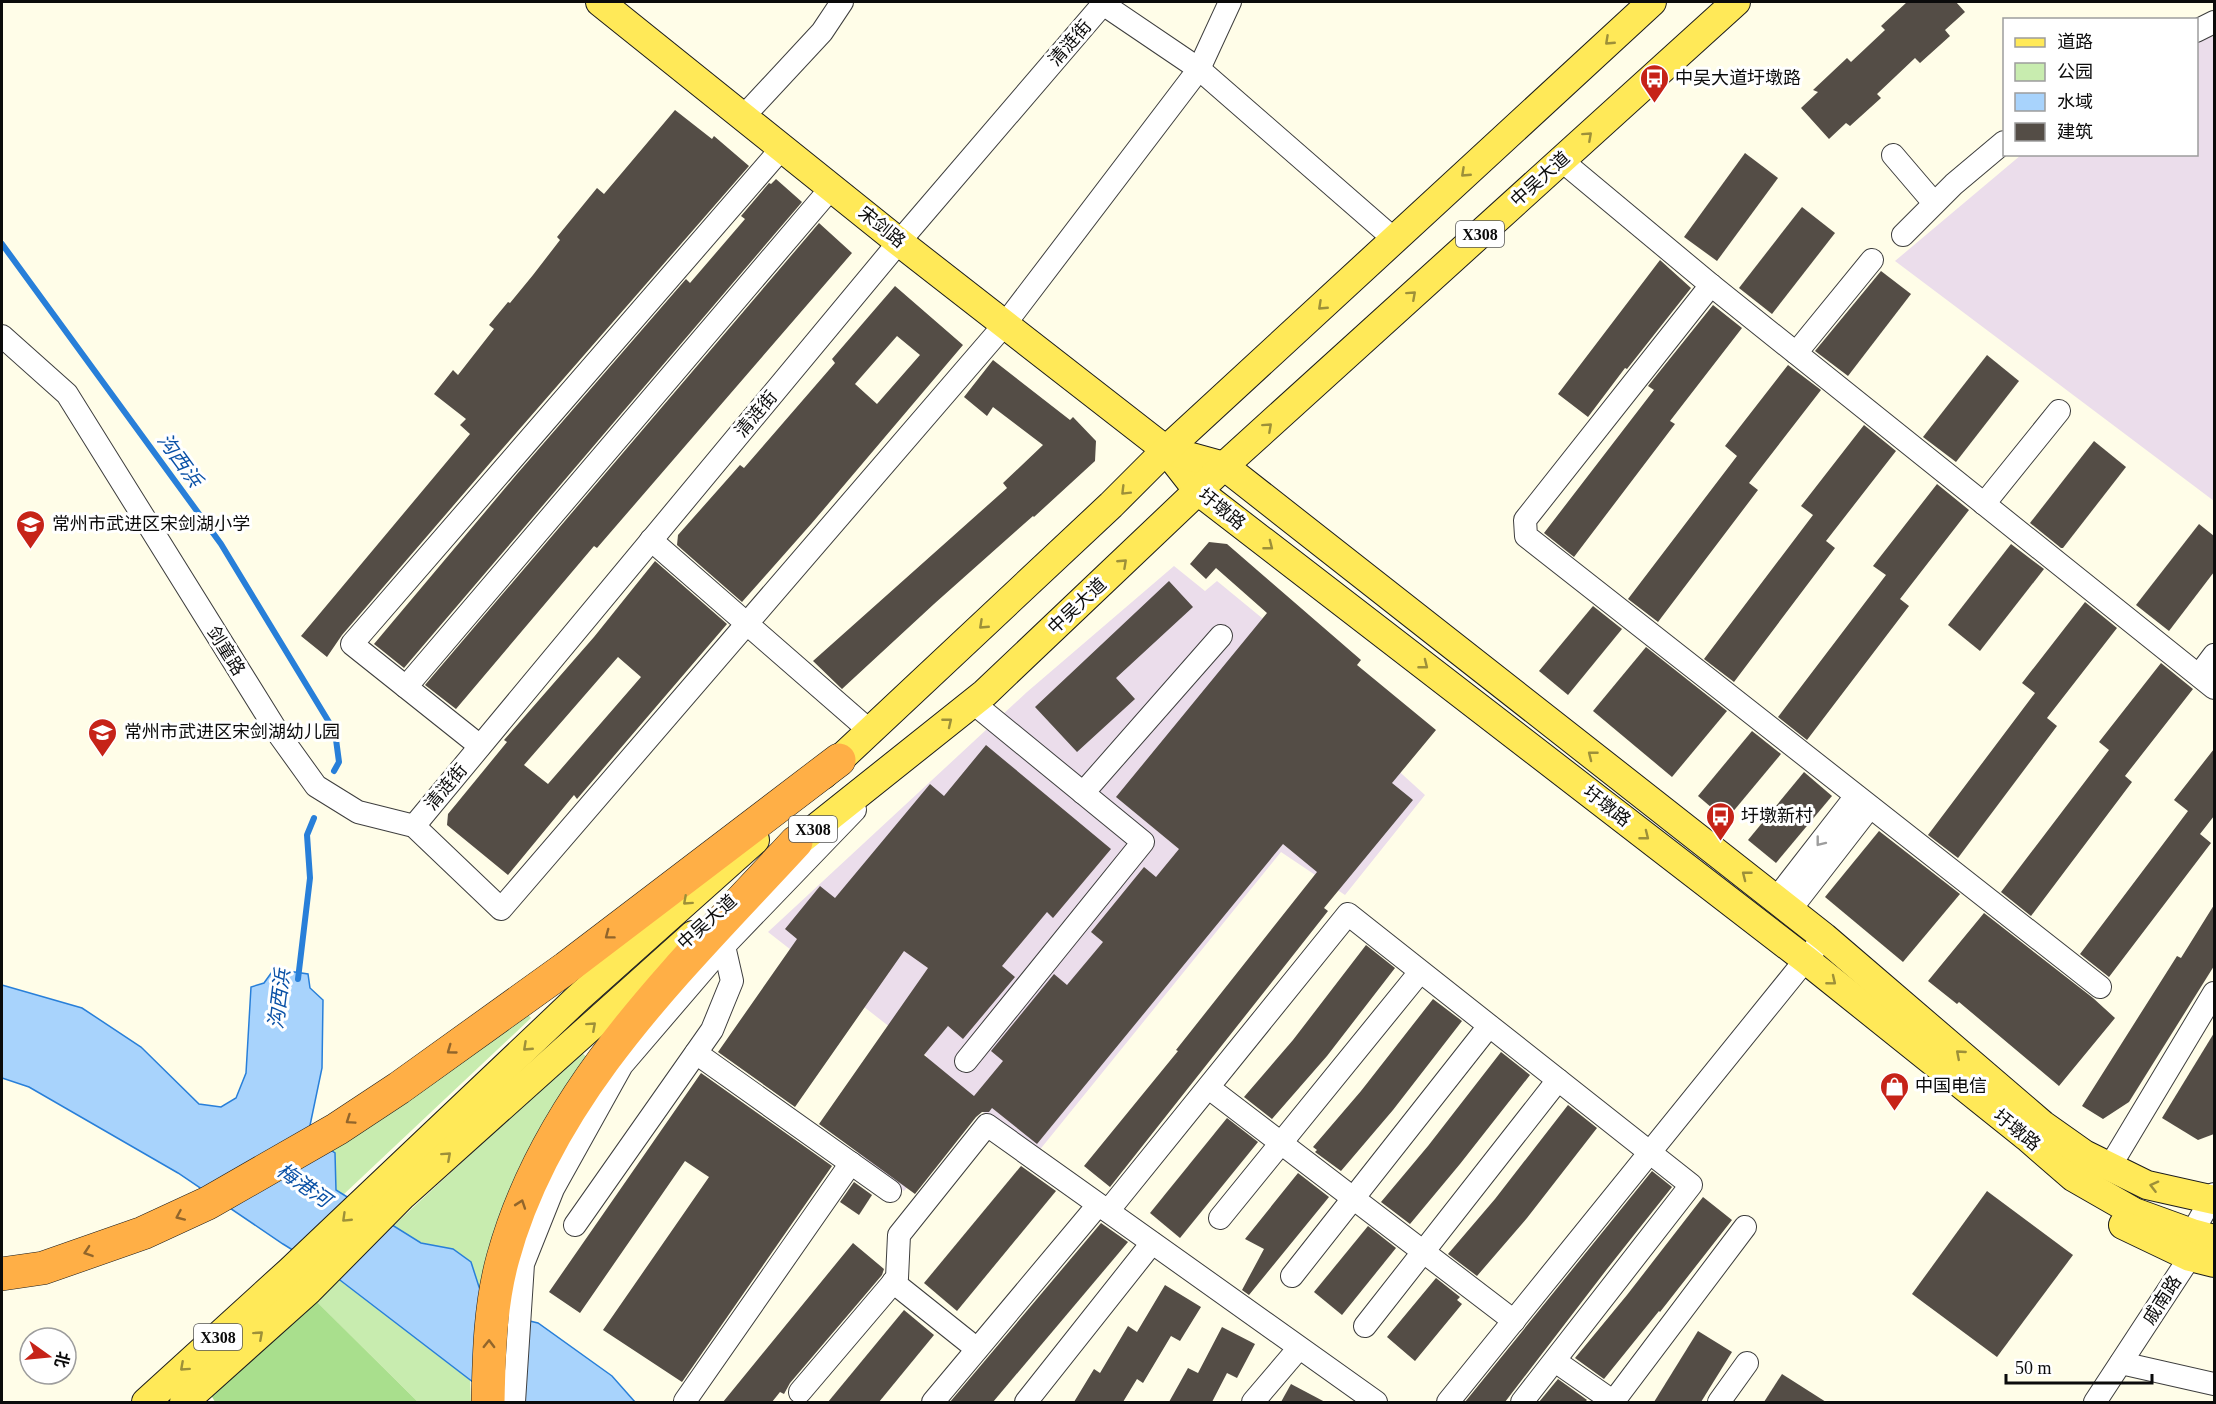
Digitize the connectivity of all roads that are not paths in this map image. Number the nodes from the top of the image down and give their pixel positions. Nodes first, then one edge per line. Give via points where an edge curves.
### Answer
1 (600, 2) edge
2 (842, 2) edge
3 (1230, 2) edge
4 (1652, 2) edge
5 (1736, 2) edge
6 (2214, 22) edge
7 (2198, 30) edge
8 (1199, 69) junction
9 (743, 117) junction
10 (2003, 143) edge
11 (782, 148) junction
12 (1893, 155) dead end
13 (1561, 160) junction
14 (832, 188) junction
15 (1934, 203) junction
16 (1903, 235) dead end
17 (1394, 239) junction
18 (899, 242) junction
19 (1872, 260) dead end
20 (1711, 285) junction
21 (1005, 324) junction
22 (2, 336) edge
23 (1796, 353) junction
24 (2059, 411) dead end
25 (1166, 450) junction
26 (1224, 466) junction
27 (1198, 491) junction
28 (1984, 504) junction
29 (651, 540) junction
30 (747, 624) junction
31 (1221, 636) dead end
32 (2214, 655) edge
33 (2207, 681) edge
34 (406, 687) junction
35 (972, 702) junction
36 (870, 731) junction
37 (480, 746) junction
38 (912, 751) junction
39 (839, 760) junction
40 (1083, 793) junction
41 (1863, 802) junction
42 (414, 826) junction
43 (796, 842) junction
44 (1783, 905) junction
45 (1824, 937) junction
46 (724, 946) junction
47 (1806, 960) junction
48 (1420, 972) junction
49 (2100, 987) dead end
50 (2214, 993) edge
51 (1489, 1026) junction
52 (696, 1053) junction
53 (966, 1061) dead end
54 (1558, 1080) junction
55 (1209, 1088) junction
56 (1280, 1143) junction
57 (1650, 1153) junction
58 (851, 1163) junction
59 (2109, 1168) junction
60 (396, 1186) junction
61 (891, 1191) dead end
62 (1353, 1198) junction
63 (2214, 1198) edge
64 (1103, 1208) junction
65 (1220, 1218) dead end
66 (575, 1225) dead end
67 (1745, 1227) dead end
68 (1152, 1243) junction
69 (2206, 1244) edge
70 (1423, 1252) junction
71 (513, 1261) junction
72 (2, 1274) edge
73 (1292, 1276) dead end
74 (299, 1281) junction
75 (893, 1282) junction
76 (1514, 1321) junction
77 (1365, 1326) dead end
78 (1299, 1348) junction
79 (977, 1349) junction
80 (1555, 1360) junction
81 (1747, 1363) dead end
82 (2121, 1363) junction
83 (2214, 1384) edge
84 (800, 1392) dead end
85 (685, 1401) dead end
86 (146, 1402) edge
87 (184, 1402) edge
88 (488, 1402) edge
89 (514, 1402) edge
90 (933, 1402) edge
91 (1026, 1402) edge
92 (1253, 1402) edge
93 (1376, 1402) edge
94 (1448, 1402) edge
95 (1522, 1402) edge
96 (1614, 1402) edge
97 (1719, 1402) edge
98 (2095, 1402) edge

1 - 9 main road, 宋剑路
2 - 9 street via 822,32
3 - 8 street
4 -> 17 main road, 中吴大道 / X308
13 -> 5 main road, 中吴大道 / X308
6 - 7 street
8 - 17 street
8 - 18 street, 清涟街 via 1103,4
8 - 21 street
9 - 11 main road, 宋剑路
10 - 15 street
11 - 14 main road, 宋剑路
11 - 34 street via 352,644
12 - 15 street
13 - 20 street
26 -> 13 main road, 中吴大道 / X308
14 - 18 main road, 宋剑路
14 - 34 street
15 - 16 street
17 -> 25 main road, 中吴大道 / X308
18 - 21 main road, 宋剑路
18 - 29 street, 清涟街
19 - 23 street
20 - 23 street
20 - 41 street via 1525,520 1526,536
21 - 25 main road, 宋剑路
21 - 30 street
22 - 42 street, 剑童路 via 67,394 280,736 316,786 358,812
23 - 28 street
24 - 28 street
25 - 26 main road, 圩墩路
25 - 27 main road, 圩墩路
25 -> 36 main road, 中吴大道 / X308
26 - 27 main road, 中吴大道 / X308
44 -> 26 main road, 圩墩路
35 -> 27 main road, 中吴大道 / X308
27 -> 47 main road, 圩墩路
28 - 33 street
29 - 30 street
29 - 37 street, 清涟街
30 - 36 street
30 - 42 street, 剑童路 via 501,909
31 - 40 street
32 - 33 street
34 - 37 street
38 -> 35 main road, 中吴大道 / X308
35 - 40 street
36 - 39 main road, 中吴大道 / X308
37 - 42 street, 清涟街
38 - 43 main road, 中吴大道 / X308
38 - 46 street
39 -> 60 main road, 中吴大道 / X308 via 744,851 578,998
39 -> 72 highway via 566,968 399,1088 273,1167 143,1233 43,1268
40 - 53 street via 1143,842
41 - 44 street
41 - 49 street
60 -> 43 main road, 中吴大道 / X308
71 -> 43 highway via 526,1191 594,1071 678,970
44 - 45 main road, 圩墩路
45 - 47 street
59 -> 45 main road, 圩墩路 via 2043,1125
46 - 52 street via 732,981 712,1030
46 - 71 street via 622,1065
47 - 57 street
47 -> 69 main road, 圩墩路 via 2027,1137 2065,1181 2101,1214
48 - 51 street
48 - 55 street via 1348,914
48 - 56 street
50 - 59 street
51 - 54 street
51 - 62 street
52 - 58 street
52 - 66 street
54 - 57 street
54 - 70 street
55 - 56 street
55 - 64 street
56 - 62 street
56 - 65 street
57 - 76 street
57 - 80 street via 1690,1185
58 - 61 street
58 - 85 street
63 -> 59 main road, 圩墩路 via 2147,1185
60 - 74 main road, X308
62 - 70 street
62 - 73 street
63 - 69 street, 戚南路
64 - 68 street
64 - 75 street via 987,1125 899,1235 897,1278
64 - 79 street
67 - 96 street
68 - 78 street
68 - 91 street
69 - 82 street, 戚南路
70 - 76 street
70 - 77 street
88 -> 71 highway via 489,1333
71 - 89 street
74 -> 86 main road, X308
87 -> 74 main road, X308
75 - 79 street
75 - 84 street
76 - 94 street
78 - 92 street
78 - 93 street
79 - 90 street
80 - 95 street
80 - 96 street
81 - 97 street
82 - 83 street
82 - 98 street, 戚南路

